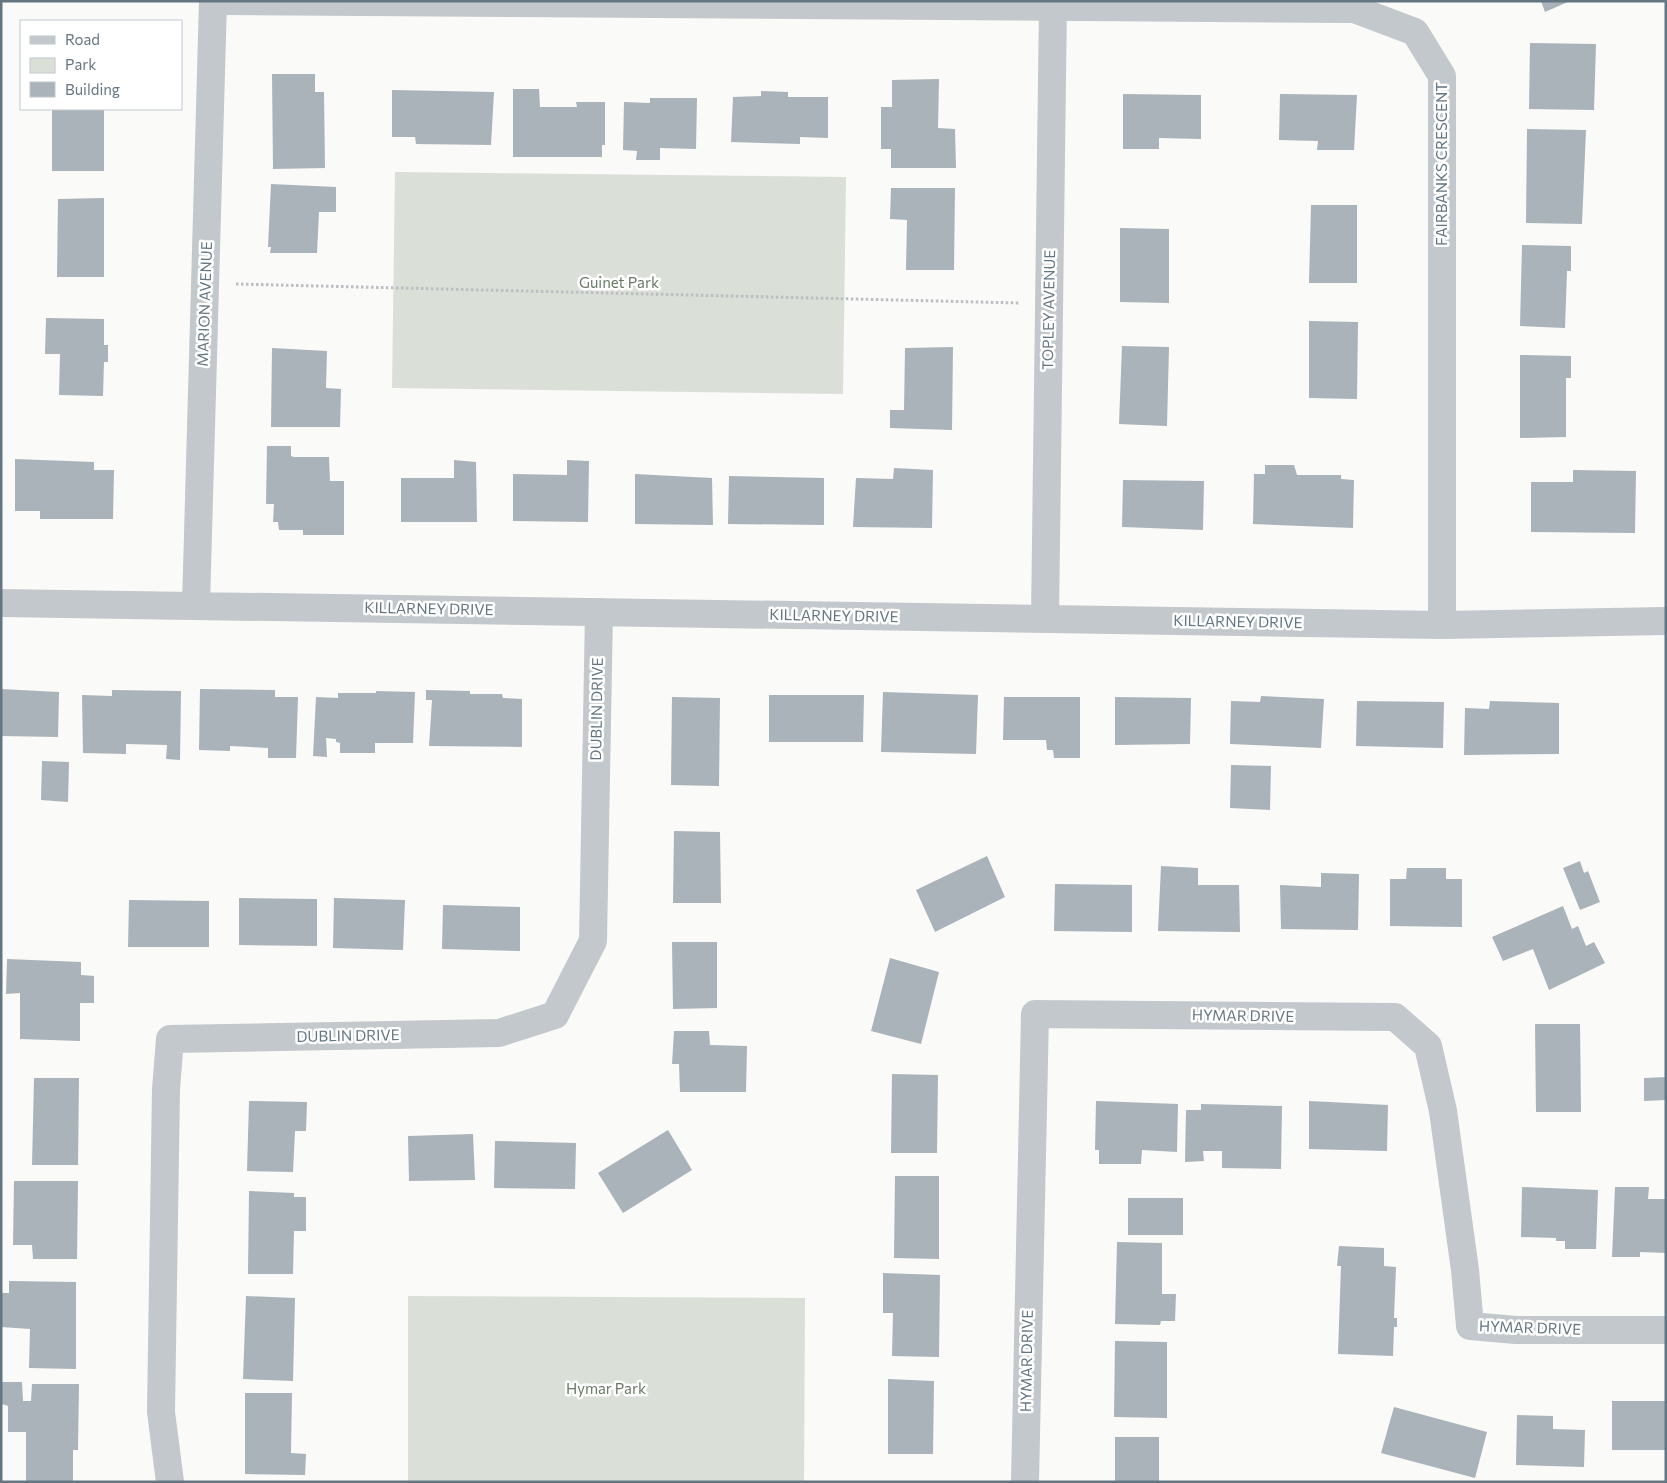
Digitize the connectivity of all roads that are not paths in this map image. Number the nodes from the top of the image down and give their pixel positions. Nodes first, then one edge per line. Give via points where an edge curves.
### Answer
1 (213, 1) edge
2 (228, 1) edge
3 (1053, 4) edge
4 (1, 603) edge
5 (196, 606) junction
6 (599, 612) junction
7 (1045, 619) junction
8 (1666, 621) edge
9 (1442, 624) junction
10 (1666, 1330) edge
11 (170, 1482) edge
12 (1025, 1482) edge

1 - 5 street, MARION AVENUE
2 - 3 street, FAIRBANKS CRESCENT
3 - 7 street, TOPLEY AVENUE
3 - 9 street, FAIRBANKS CRESCENT via 1354,10 1415,32 1442,76
4 - 5 street, KILLARNEY DRIVE
5 - 6 street, KILLARNEY DRIVE
6 - 7 street, KILLARNEY DRIVE
6 - 11 street, DUBLIN DRIVE via 593,941 555,1015 499,1032 170,1040 166,1089 160,1412
7 - 9 street, KILLARNEY DRIVE
8 - 9 street, KILLARNEY DRIVE
10 - 12 street, HYMAR DRIVE via 1516,1330 1470,1326 1443,1111 1428,1046 1394,1017 1036,1014

